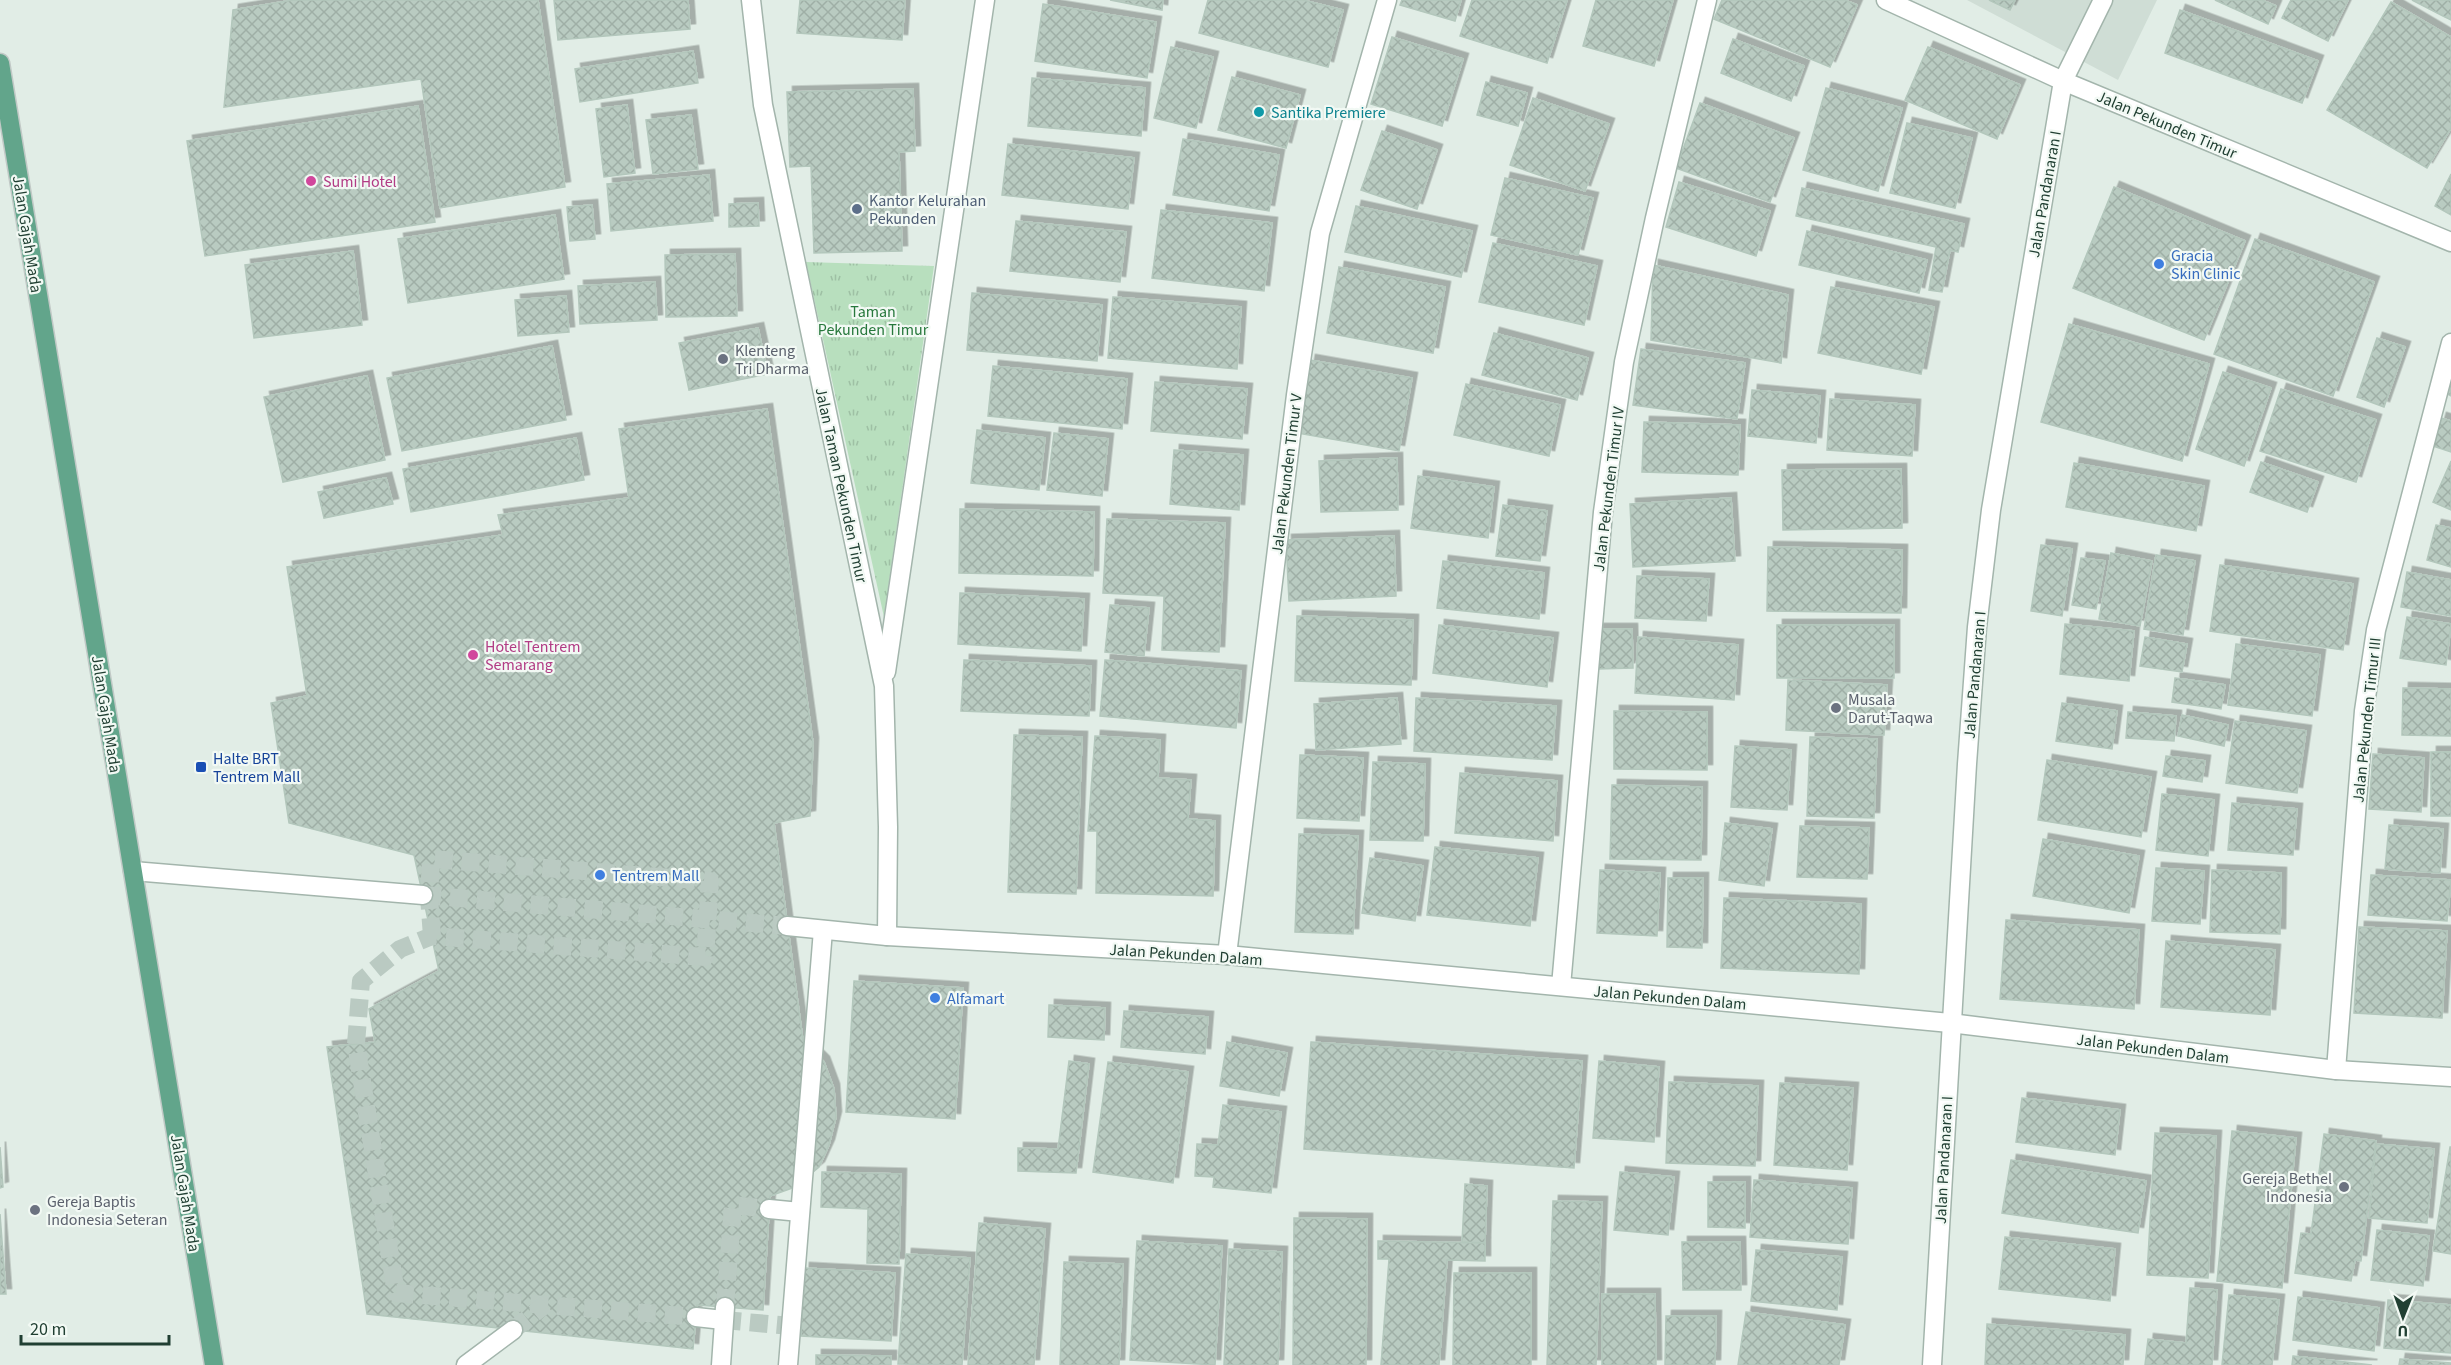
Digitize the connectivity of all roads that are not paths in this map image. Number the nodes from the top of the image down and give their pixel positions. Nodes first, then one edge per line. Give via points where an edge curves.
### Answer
1 (751, 0) edge
2 (985, 0) edge
3 (1387, 0) edge
4 (1707, 0) edge
5 (1886, 0) edge
6 (2103, 0) edge
7 (0, 63) edge
8 (2063, 81) junction
9 (2451, 242) edge
10 (2451, 342) edge
11 (884, 686) junction
12 (133, 871) junction
13 (423, 895) tunnel mouth
14 (788, 926) tunnel mouth
15 (823, 930) junction
16 (887, 936) junction
17 (1227, 955) junction
18 (1561, 986) junction
19 (1950, 1023) junction
20 (2336, 1070) junction
21 (2451, 1077) edge
22 (770, 1209) tunnel mouth
23 (800, 1212) junction
24 (696, 1317) tunnel mouth
25 (513, 1330) tunnel mouth
26 (214, 1365) edge
27 (466, 1365) edge
28 (721, 1365) edge
29 (788, 1365) edge
30 (1932, 1365) edge

1 - 11 street, Jalan Taman Pekunden Timur via 763,105
2 - 11 street, Jalan Taman Pekunden Timur
3 - 17 street, Jalan Pekunden Timur V via 1320,233 1296,395
4 - 18 street, Jalan Pekunden Timur IV via 1624,362 1603,512
5 - 8 street, Jalan Pekunden Timur
6 - 8 street, Jalan Pandanaran I
7 - 12 main road, Jalan Gajah Mada
8 - 9 street, Jalan Pekunden Timur
8 - 19 street, Jalan Pandanaran I via 1991,510 1977,627
10 - 20 street, Jalan Pekunden Timur III via 2376,630 2364,711
11 - 16 street, Jalan Taman Pekunden Timur
12 - 13 street
12 - 26 main road, Jalan Gajah Mada
14 - 15 street, Jalan Pekunden Dalam
15 - 16 street, Jalan Pekunden Dalam
15 - 23 street
16 - 17 street, Jalan Pekunden Dalam
17 - 18 street, Jalan Pekunden Dalam
18 - 19 street, Jalan Pekunden Dalam
19 - 20 street, Jalan Pekunden Dalam
19 - 30 street, Jalan Pandanaran I
20 - 21 street, Jalan Pekunden Dalam
22 - 23 street
23 - 29 street
24 - 28 street via 724,1313
25 - 27 street

